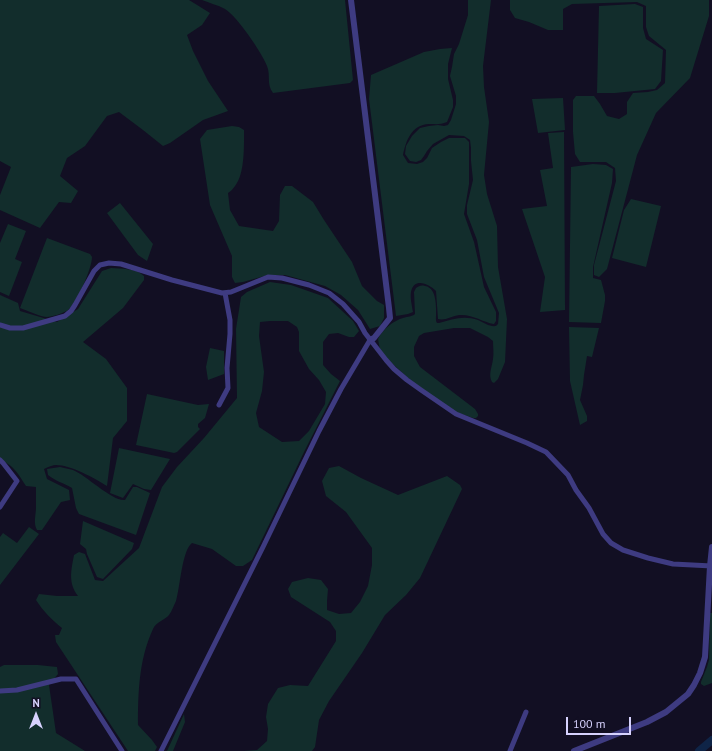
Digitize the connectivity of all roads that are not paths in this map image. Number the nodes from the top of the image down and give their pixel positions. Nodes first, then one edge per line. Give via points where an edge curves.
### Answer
1 (351, 0) edge
2 (225, 293) junction
3 (0, 325) edge
4 (370, 340) junction
5 (218, 405) dead end
6 (0, 460) edge
7 (0, 507) edge
8 (712, 547) edge
9 (711, 566) edge
10 (710, 611) edge
11 (0, 692) edge
12 (526, 712) dead end
13 (122, 751) edge
14 (161, 751) edge
15 (510, 751) edge
16 (574, 751) edge

1 - 4 street via 390,318
2 - 3 street via 121,264 109,263 100,265 94,271 75,306 65,316 23,328
2 - 4 street via 268,277 308,285 329,292 344,304
2 - 5 street via 230,320 228,388
4 - 9 street via 394,369 456,414 546,452 568,475 610,543 623,550 673,564
4 - 14 street via 319,431
6 - 7 street via 17,482
8 - 9 street
9 - 10 street
10 - 16 street via 700,673 688,694 666,712 647,722
11 - 13 street via 61,680 76,680
12 - 15 street

